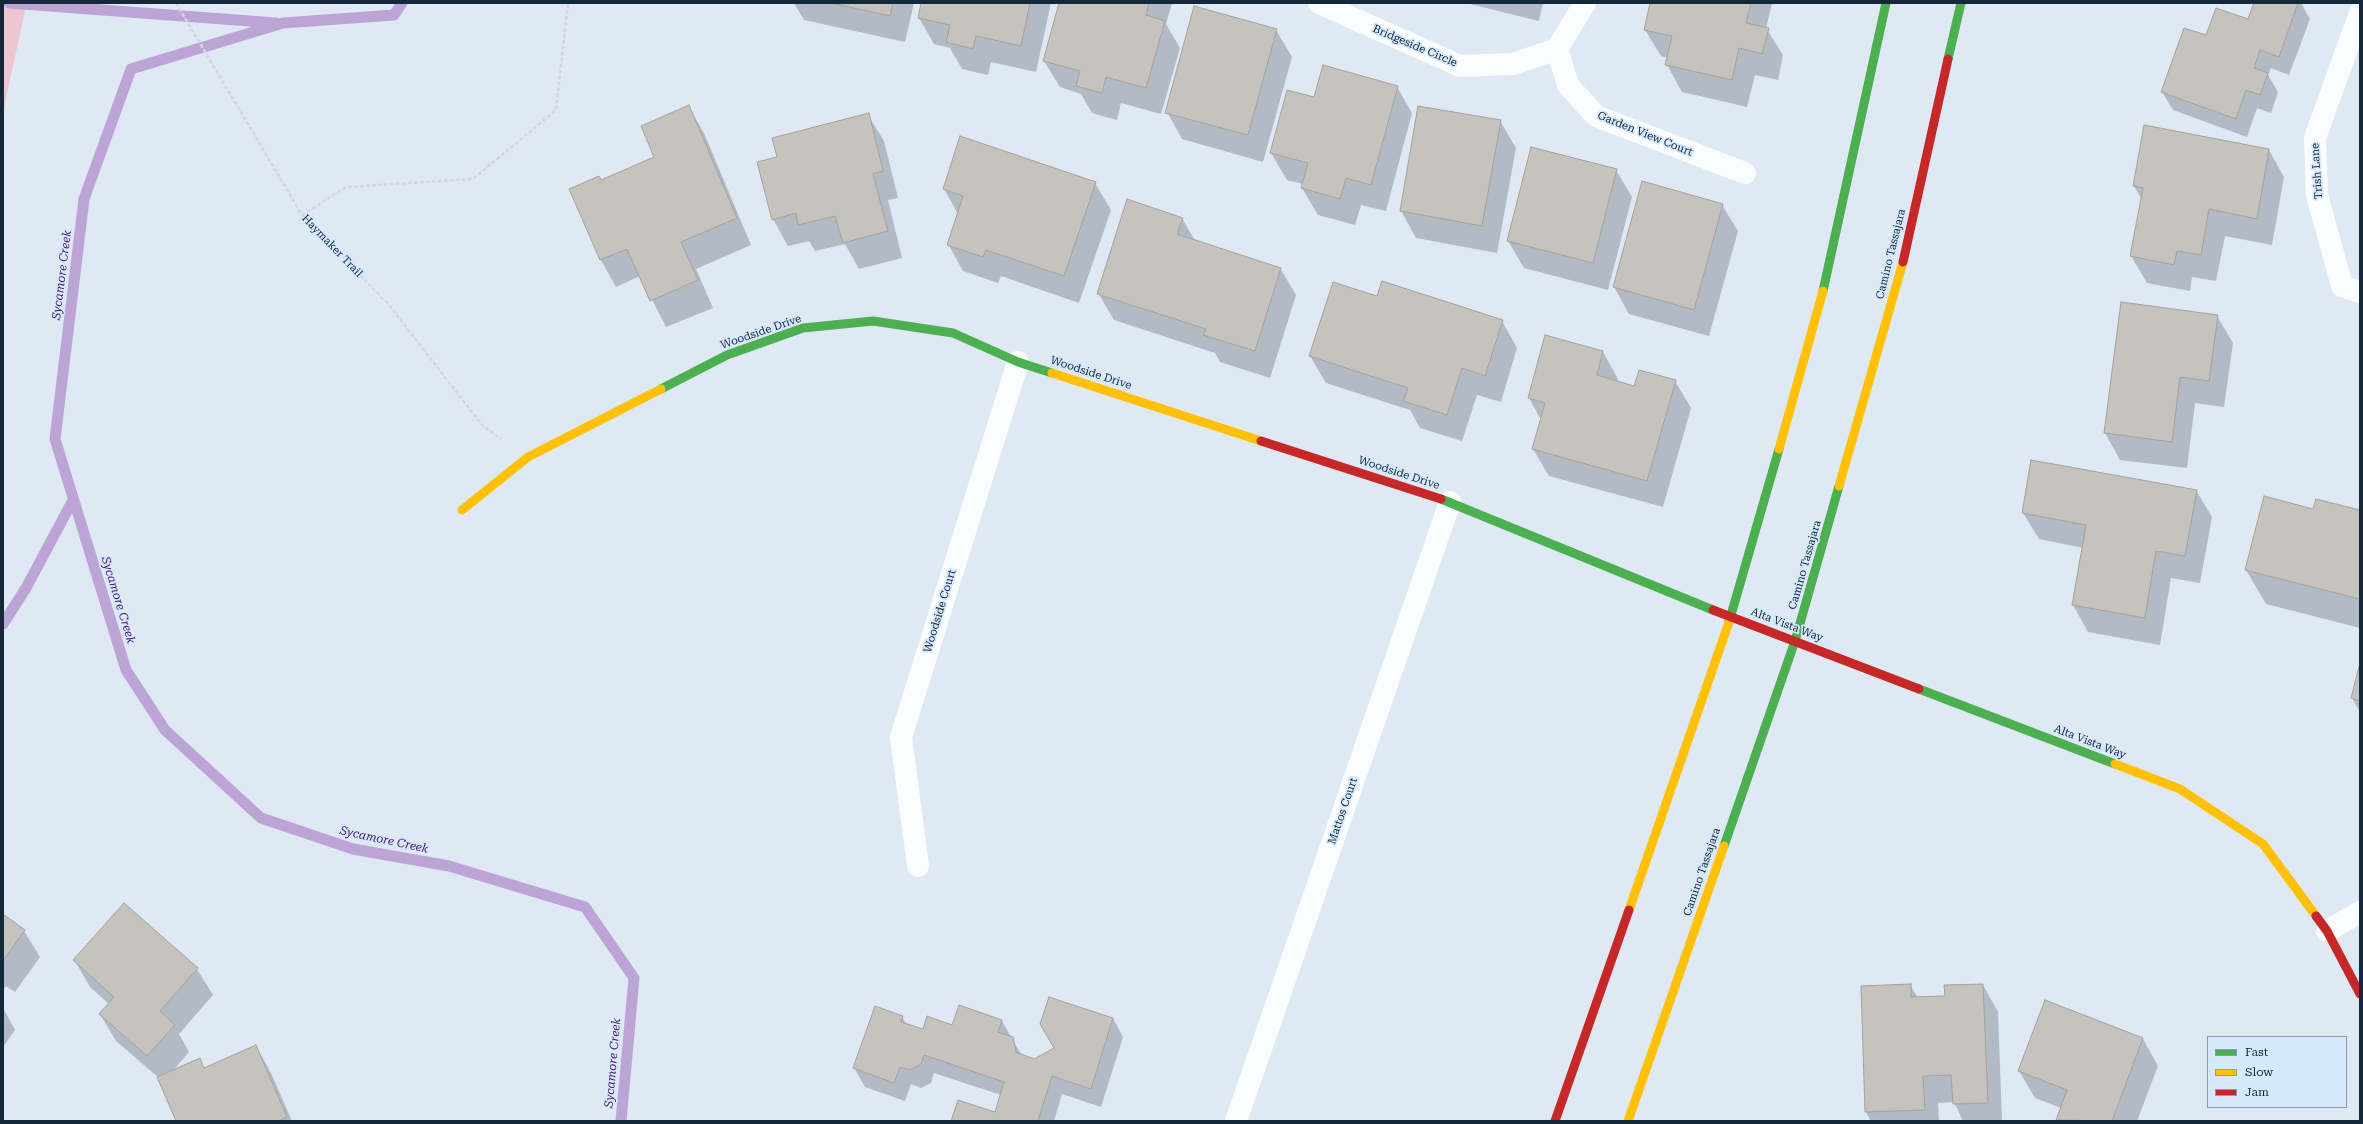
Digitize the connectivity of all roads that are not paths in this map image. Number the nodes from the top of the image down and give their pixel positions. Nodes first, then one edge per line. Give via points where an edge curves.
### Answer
1 (1319, 3) edge
2 (1585, 3) edge
3 (1886, 3) edge
4 (1961, 3) edge
5 (2360, 13) edge
6 (1557, 49) junction
7 (1745, 173) dead end
8 (2351, 289) edge
9 (1018, 362) junction
10 (1450, 502) junction
11 (462, 510) dead end
12 (1731, 616) junction
13 (1796, 641) junction
14 (918, 866) dead end
15 (2360, 912) edge
16 (2327, 931) junction
17 (2360, 994) edge
18 (1236, 1121) edge
19 (1555, 1121) edge
20 (1628, 1121) edge

1 - 6 street, Bridgeside Circle via 1460,66 1513,64
2 - 6 street
3 - 12 main road via 1821,301
4 - 13 main road, Camino Tassajara via 1901,270
5 - 8 street, Trish Lane via 2315,138 2317,195
6 - 7 street, Garden View Court via 1568,85 1596,116
9 - 10 main road, Woodside Drive
9 - 11 main road, Woodside Drive via 953,332 873,321 804,328 727,355 528,458
9 - 14 street, Woodside Court via 901,737
10 - 12 main road, Woodside Drive via 1666,592
10 - 18 street, Mattos Court
12 - 13 main road, Alta Vista Way
12 - 19 main road
13 - 16 main road, Alta Vista Way via 2180,789 2263,844
13 - 20 main road, Camino Tassajara
15 - 16 street
16 - 17 main road, Alta Vista Way

